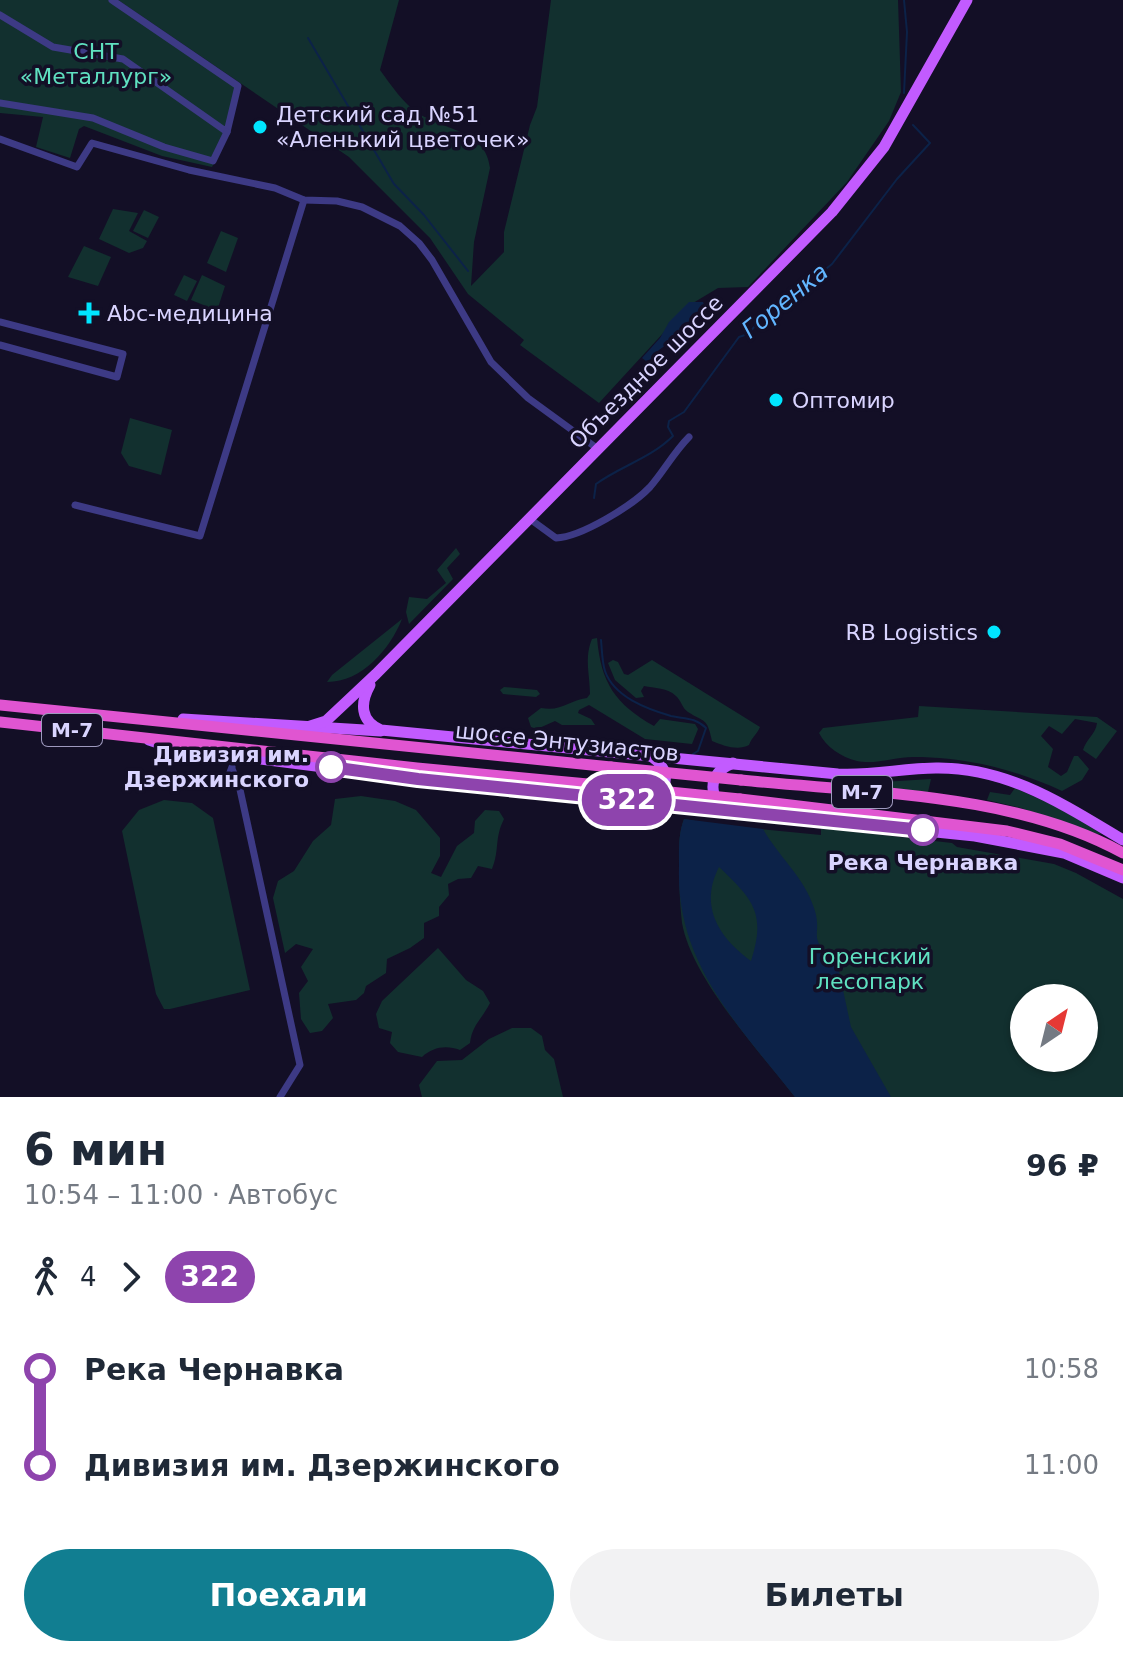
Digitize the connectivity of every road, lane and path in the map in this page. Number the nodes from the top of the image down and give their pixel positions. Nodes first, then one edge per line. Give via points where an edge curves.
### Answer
1 (112, 0) edge
2 (967, 0) edge
3 (0, 15) edge
4 (0, 103) edge
5 (227, 132) junction
6 (0, 139) edge
7 (304, 200) junction
8 (0, 322) edge
9 (0, 345) edge
10 (689, 437) dead end
11 (598, 449) junction
12 (75, 505) dead end
13 (530, 519) junction
14 (376, 674) junction
15 (0, 705) edge
16 (144, 718) junction
17 (0, 722) edge
18 (304, 728) junction
19 (386, 731) junction
20 (144, 738) junction
21 (233, 755) junction
22 (649, 755) junction
23 (734, 763) junction
24 (232, 769) junction
25 (226, 783) dead end
26 (647, 802) junction
27 (729, 810) junction
28 (1123, 840) edge
29 (1123, 853) edge
30 (1123, 870) edge
31 (1123, 878) edge
32 (280, 1097) edge

1 - 5 street via 238,86
2 - 11 main road, Объездное шоссе via 859,182
3 - 5 street via 53,47 123,59
4 - 5 street via 93,118 213,161
6 - 7 street via 77,167 92,143 275,188
7 - 11 street via 362,207 400,226 432,260 491,362 528,398
7 - 12 street via 200,536
8 - 9 street via 123,354 117,377
10 - 13 street via 636,500 577,533 556,538
11 - 13 main road, Объездное шоссе
13 - 14 main road, Объездное шоссе
14 - 18 main road, Объездное шоссе via 326,721
14 - 19 main road via 362,709 372,726
15 - 16 highway, шоссе Энтузиастов / М-7
16 - 18 main road
16 - 29 highway, шоссе Энтузиастов / М-7, bridge via 1003,810 1073,830
17 - 20 highway, шоссе Энтузиастов / М-7
18 - 19 main road
19 - 22 main road
20 - 21 main road via 173,748
20 - 30 highway, шоссе Энтузиастов / М-7, bridge via 1007,831 1060,844
21 - 24 street
21 - 26 main road
22 - 23 main road
22 - 26 main road via 662,765 666,780 660,794
23 - 27 main road via 719,771 712,785 716,800
23 - 28 main road via 856,775 935,768 977,771 1038,791
24 - 25 street
24 - 32 street via 300,1065
26 - 27 main road
27 - 31 main road via 990,838 1064,853

